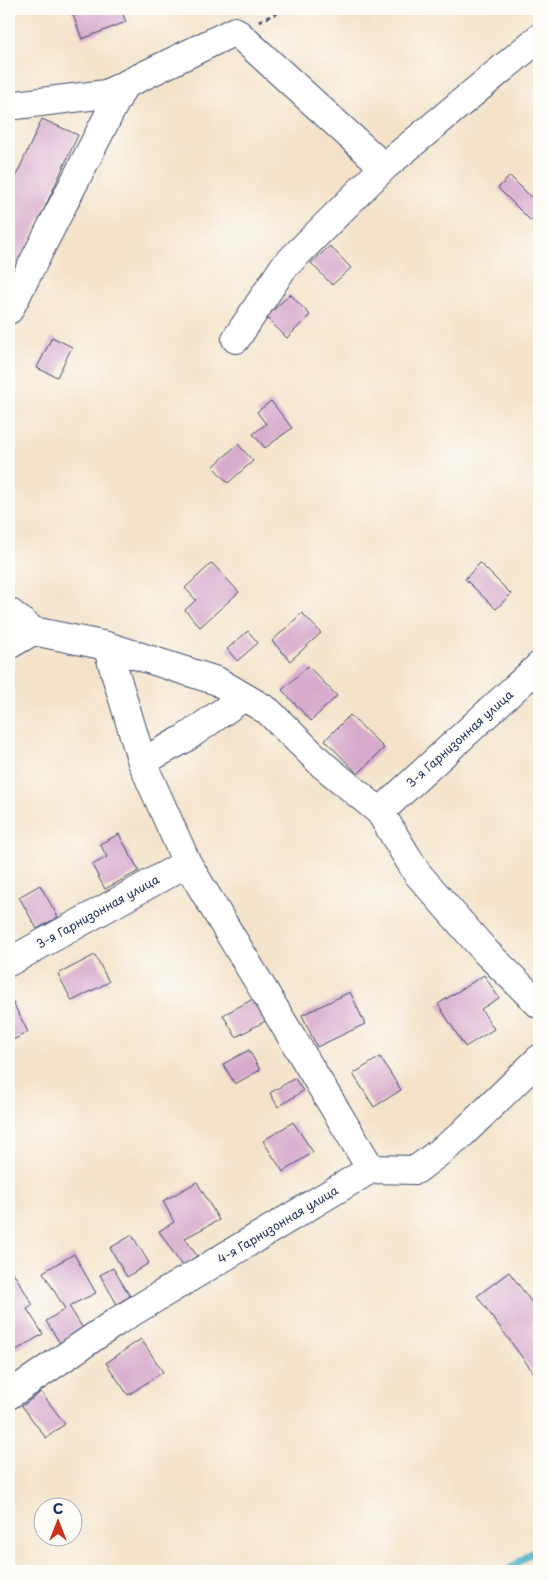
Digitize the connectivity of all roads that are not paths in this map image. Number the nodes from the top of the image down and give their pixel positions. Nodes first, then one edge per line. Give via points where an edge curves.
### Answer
1 (539, 38) edge
2 (124, 85) junction
3 (9, 104) edge
4 (384, 167) junction
5 (9, 310) edge
6 (236, 339) dead end
7 (9, 612) edge
8 (33, 631) junction
9 (9, 645) edge
10 (107, 646) junction
11 (539, 666) edge
12 (244, 697) junction
13 (142, 762) junction
14 (380, 812) junction
15 (187, 863) junction
16 (9, 962) edge
17 (539, 1004) edge
18 (539, 1060) edge
19 (371, 1169) junction
20 (9, 1396) edge

1 - 4 street
2 - 3 street via 106,94
2 - 4 street via 235,31
2 - 5 street
4 - 6 street via 283,268
7 - 8 street
8 - 9 street
8 - 10 street
10 - 12 street via 217,681
10 - 13 street
11 - 14 street, 3-я Гарнизонная улица
12 - 13 street
12 - 14 street via 268,711 323,766
13 - 15 street
14 - 17 street via 417,873 486,952
15 - 16 street, 3-я Гарнизонная улица
15 - 19 street
18 - 19 street via 458,1138 416,1170
19 - 20 street, 4-я Гарнизонная улица via 119,1320

